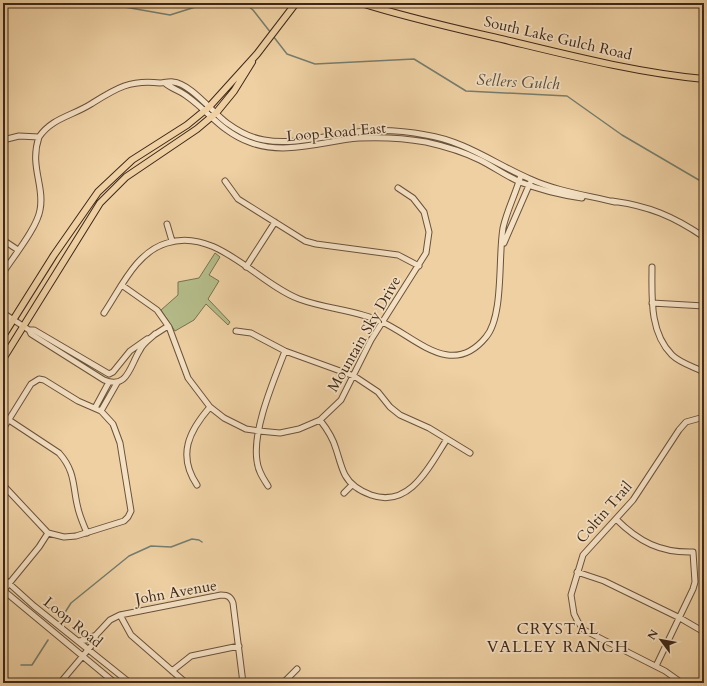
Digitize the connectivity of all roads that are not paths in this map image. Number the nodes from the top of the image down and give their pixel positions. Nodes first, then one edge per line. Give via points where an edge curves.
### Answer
1 (299, 3) edge
2 (361, 3) edge
3 (294, 5) edge
4 (257, 54) junction
5 (704, 79) edge
6 (207, 109) junction
7 (216, 113) junction
8 (210, 118) junction
9 (39, 137) junction
10 (3, 140) edge
11 (521, 175) junction
12 (225, 181) dead end
13 (519, 181) junction
14 (530, 183) junction
15 (398, 188) dead end
16 (275, 222) junction
17 (167, 224) dead end
18 (704, 237) edge
19 (3, 240) edge
20 (172, 241) junction
21 (18, 250) junction
22 (502, 250) junction
23 (419, 266) junction
24 (246, 267) junction
25 (652, 267) dead end
26 (3, 274) edge
27 (123, 286) junction
28 (652, 303) junction
29 (704, 306) edge
30 (3, 313) edge
31 (104, 313) dead end
32 (3, 319) edge
33 (13, 320) junction
34 (382, 322) junction
35 (23, 326) junction
36 (168, 326) junction
37 (29, 330) junction
38 (236, 331) dead end
39 (155, 334) junction
40 (3, 336) edge
41 (285, 351) junction
42 (3, 359) edge
43 (704, 372) edge
44 (354, 376) junction
45 (109, 382) junction
46 (117, 383) junction
47 (210, 407) junction
48 (95, 408) junction
49 (101, 411) junction
50 (704, 417) edge
51 (9, 420) junction
52 (320, 420) junction
53 (3, 429) edge
54 (259, 431) junction
55 (447, 439) junction
56 (470, 453) dead end
57 (3, 485) edge
58 (196, 485) dead end
59 (352, 485) junction
60 (268, 486) dead end
61 (344, 493) dead end
62 (616, 519) junction
63 (48, 533) junction
64 (86, 533) junction
65 (577, 572) junction
66 (3, 578) edge
67 (9, 584) junction
68 (3, 591) edge
69 (120, 615) junction
70 (680, 618) junction
71 (704, 632) edge
72 (96, 635) junction
73 (78, 641) junction
74 (239, 646) junction
75 (88, 649) junction
76 (82, 656) junction
77 (656, 666) junction
78 (297, 669) dead end
79 (172, 671) junction
80 (60, 683) edge
81 (115, 683) edge
82 (130, 683) edge
83 (186, 683) edge
84 (243, 683) edge
85 (283, 683) edge
86 (682, 683) edge

1 - 3 main road
2 - 5 main road, South Lake Gulch Road via 423,21 538,48 665,76
3 - 4 main road
4 - 6 main road
4 - 7 main road via 240,82
6 - 7 street, Loop Road East
6 - 8 street, Loop Road East
6 - 9 street via 182,86 173,82 133,82 112,90 80,111 50,124
6 - 33 main road via 132,160 98,192
7 - 8 main road
7 - 11 street, Loop Road East via 242,132 258,139 273,141 284,142 378,131 429,135 475,150
8 - 13 street, Loop Road East via 229,132 250,142 287,149 358,138 386,137 426,142 457,150
8 - 35 main road via 135,170 108,194 87,222
9 - 10 street via 19,136
9 - 21 street via 34,156 40,210
11 - 13 street
11 - 14 street, Loop Road East
12 - 16 street via 238,199
13 - 14 street, Loop Road East
13 - 22 street via 504,226
14 - 18 street, Loop Road East via 562,195 648,207 685,224
14 - 22 street via 506,234
15 - 23 street, Mountain Sky Drive via 418,202 427,221 428,242
16 - 23 street via 300,238 316,244 398,255
16 - 24 street
17 - 20 street
19 - 21 street
20 - 24 street via 204,242
20 - 27 street via 146,254 136,264
21 - 26 street
22 - 34 street via 494,321 486,337 470,351 459,355 441,355
23 - 34 street, Mountain Sky Drive
24 - 34 street via 300,300 372,317
25 - 28 street
27 - 31 street
27 - 36 street, Mountain Sky Drive via 157,310
28 - 29 street
28 - 43 street via 656,325 672,355
30 - 33 street
32 - 33 street
33 - 35 street
33 - 40 main road
34 - 44 street, Mountain Sky Drive
35 - 37 street
35 - 42 main road
36 - 39 street
36 - 47 street, Mountain Sky Drive via 188,378
37 - 39 street via 34,330 109,374 130,351
37 - 45 street via 31,334
38 - 41 street via 250,333
39 - 46 street via 142,346 126,377
41 - 44 street
41 - 54 street via 266,402
44 - 52 street, Mountain Sky Drive via 341,400
44 - 55 street via 374,388 400,415
45 - 46 street
45 - 48 street
46 - 49 street
47 - 54 street, Mountain Sky Drive via 234,424
47 - 58 street via 191,433 188,445 186,459 189,473
48 - 49 street
48 - 51 street via 39,379 31,384
49 - 64 street via 117,434 130,511 124,520
50 - 62 street, Coltin Trail via 686,422 679,430 639,491
51 - 53 street
51 - 64 street via 66,460 70,468 78,512
52 - 54 street, Mountain Sky Drive via 299,429 280,433
52 - 59 street via 331,435 345,475
54 - 60 street via 257,461 260,474
55 - 56 street
55 - 59 street via 422,478 405,493 385,498
57 - 63 street
59 - 61 street
62 - 65 street, Coltin Trail via 586,550
62 - 70 street via 632,534 660,548 673,552 693,552 695,582
63 - 64 street via 64,537
63 - 67 street
65 - 70 street via 604,581
65 - 77 street, Coltin Trail via 571,595 572,605 584,630
66 - 67 street, Loop Road
67 - 68 street
67 - 73 street, Loop Road
68 - 76 street, Loop Road
69 - 72 street, John Avenue via 110,620
69 - 74 street, John Avenue via 227,595 233,603
69 - 79 street via 131,635
70 - 71 street
70 - 77 street
72 - 73 street, John Avenue
72 - 75 street, John Avenue via 95,641
73 - 75 street, Loop Road
74 - 79 street via 191,656
74 - 84 street, John Avenue
75 - 76 street, John Avenue
75 - 82 street, Loop Road
76 - 80 street, John Avenue
76 - 81 street, Loop Road
77 - 86 street, Coltin Trail
78 - 85 street
79 - 83 street

